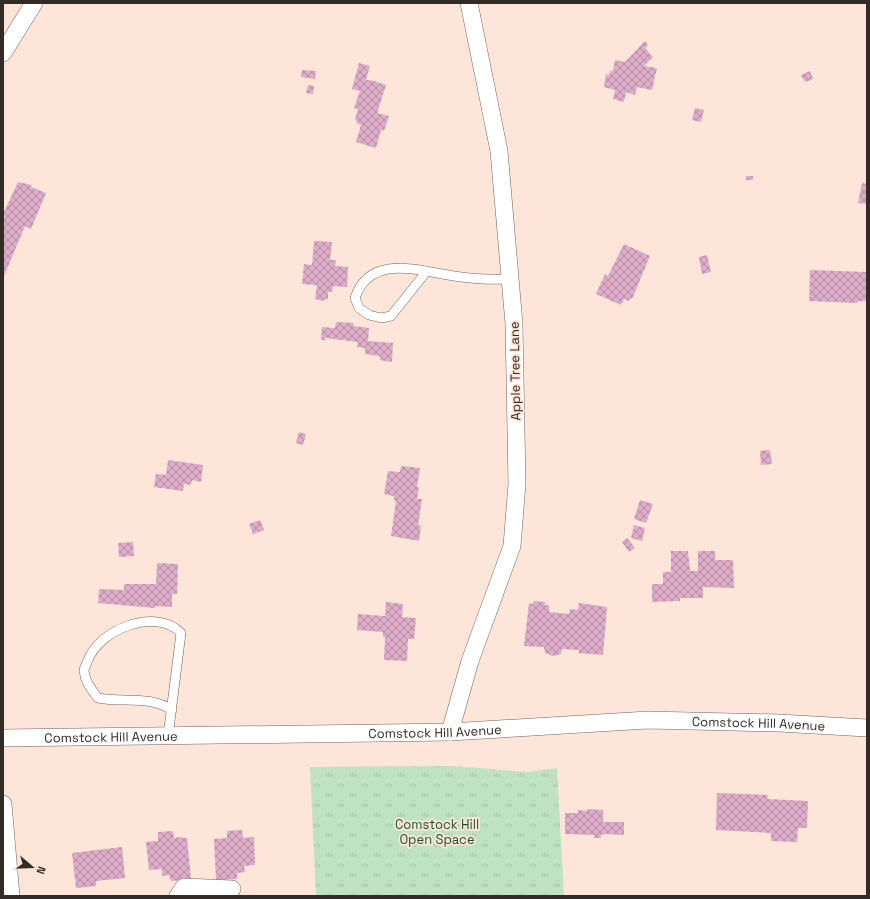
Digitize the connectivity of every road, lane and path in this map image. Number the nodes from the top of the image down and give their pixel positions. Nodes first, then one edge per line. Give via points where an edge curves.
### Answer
1 (34, 3) edge
2 (469, 3) edge
3 (3, 53) edge
4 (427, 271) junction
5 (510, 279) junction
6 (172, 710) junction
7 (867, 728) edge
8 (450, 732) junction
9 (168, 736) junction
10 (3, 738) edge
11 (3, 804) edge
12 (232, 889) dead end
13 (11, 896) edge
14 (178, 896) edge

1 - 3 street
2 - 5 street, Apple Tree Lane via 499,151
4 - 4 lane via 394,268 377,271 358,287 354,298 359,308 369,315 381,318 391,316
4 - 5 lane via 484,280
5 - 8 street, Apple Tree Lane via 514,324 517,484 512,546 470,661
6 - 6 lane via 181,633 176,626 159,622 134,623 111,634 91,652 84,670 89,687 98,698 150,701 164,704
6 - 9 lane
7 - 8 street, Comstock Hill Avenue via 648,720
8 - 9 street, Comstock Hill Avenue
9 - 10 street, Comstock Hill Avenue
11 - 13 street
12 - 14 street via 184,887

